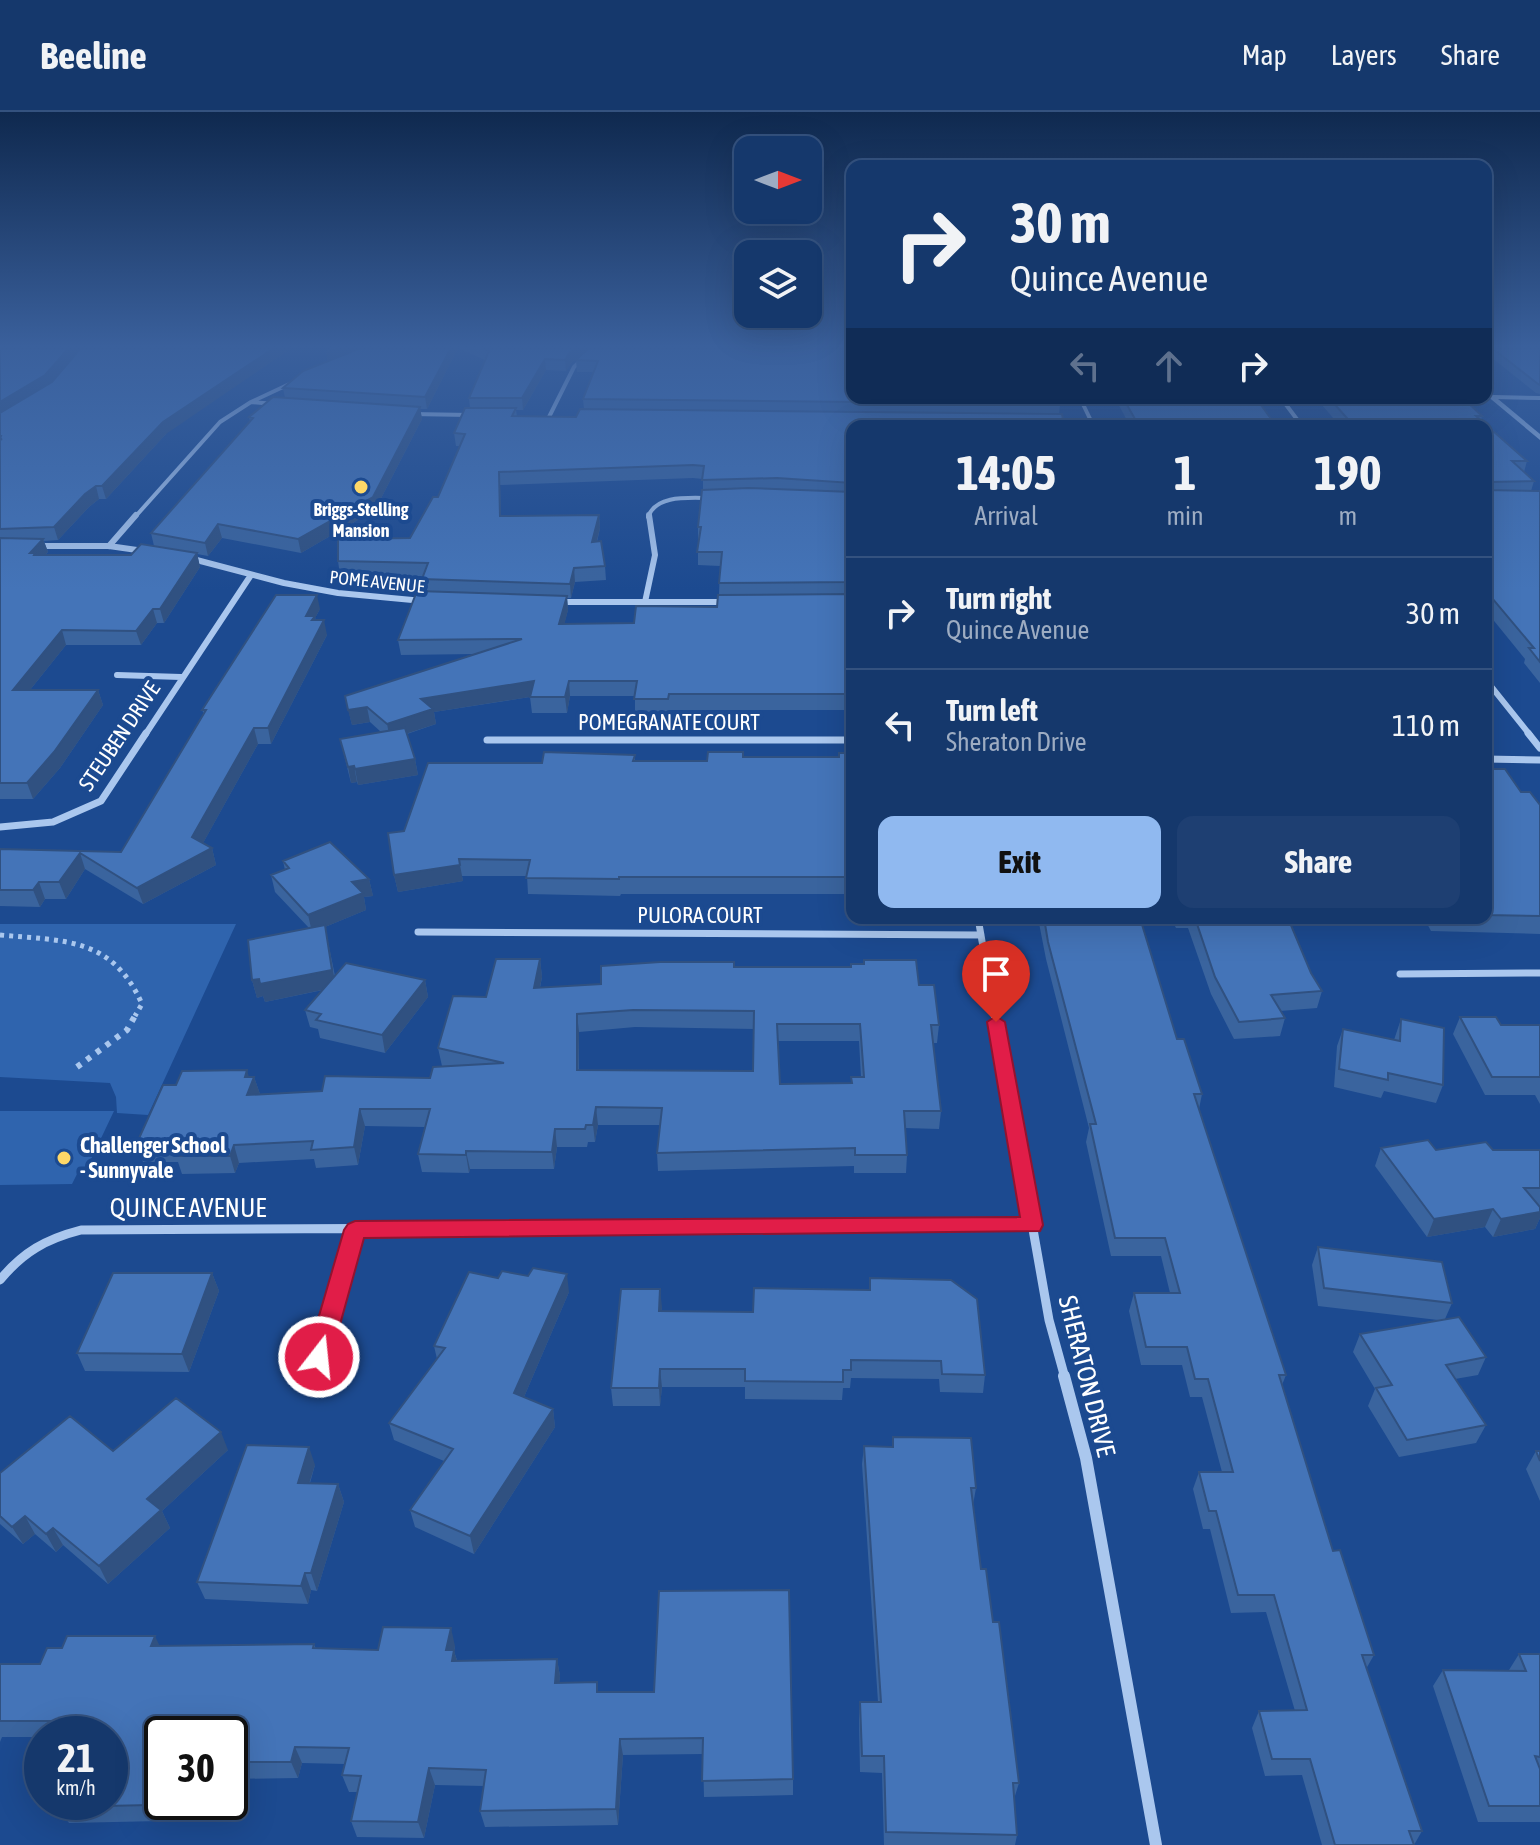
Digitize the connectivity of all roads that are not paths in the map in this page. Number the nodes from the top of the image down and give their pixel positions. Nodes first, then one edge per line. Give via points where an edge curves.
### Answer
1 (214, 429) edge
2 (716, 498) edge
3 (31, 546) edge
4 (109, 546) junction
5 (149, 552) edge
6 (175, 556) edge
7 (251, 575) junction
8 (427, 601) edge
9 (551, 602) edge
10 (645, 602) junction
11 (740, 602) edge
12 (117, 675) dead end
13 (181, 677) junction
14 (1492, 688) edge
15 (487, 740) dead end
16 (846, 740) edge
17 (1540, 748) edge
18 (1492, 759) edge
19 (1540, 760) edge
20 (0, 827) edge
21 (979, 924) edge
22 (418, 932) dead end
23 (981, 935) junction
24 (1540, 973) edge
25 (1400, 974) dead end
26 (1032, 1225) junction
27 (355, 1230) junction
28 (0, 1280) edge
29 (319, 1357) dead end
30 (1156, 1845) edge

1 - 4 street
2 - 10 street via 670,500 649,512 655,539
3 - 4 street
4 - 5 street
6 - 7 street, POME AVENUE
7 - 8 street, POME AVENUE via 338,593
7 - 13 street, STEUBEN DRIVE
9 - 10 street
10 - 11 street
12 - 13 street, STEUBEN DRIVE
13 - 20 street, STEUBEN DRIVE via 101,801 72,818 39,827
14 - 17 street
15 - 16 street, POMEGRANATE COURT
18 - 19 street
21 - 23 street, SHERATON DRIVE
22 - 23 street, PULORA COURT
23 - 26 street, SHERATON DRIVE
24 - 25 street
26 - 27 street, QUINCE AVENUE
26 - 30 street, SHERATON DRIVE via 1049,1320 1086,1458
27 - 28 street, QUINCE AVENUE via 81,1230 26,1250
27 - 29 street

